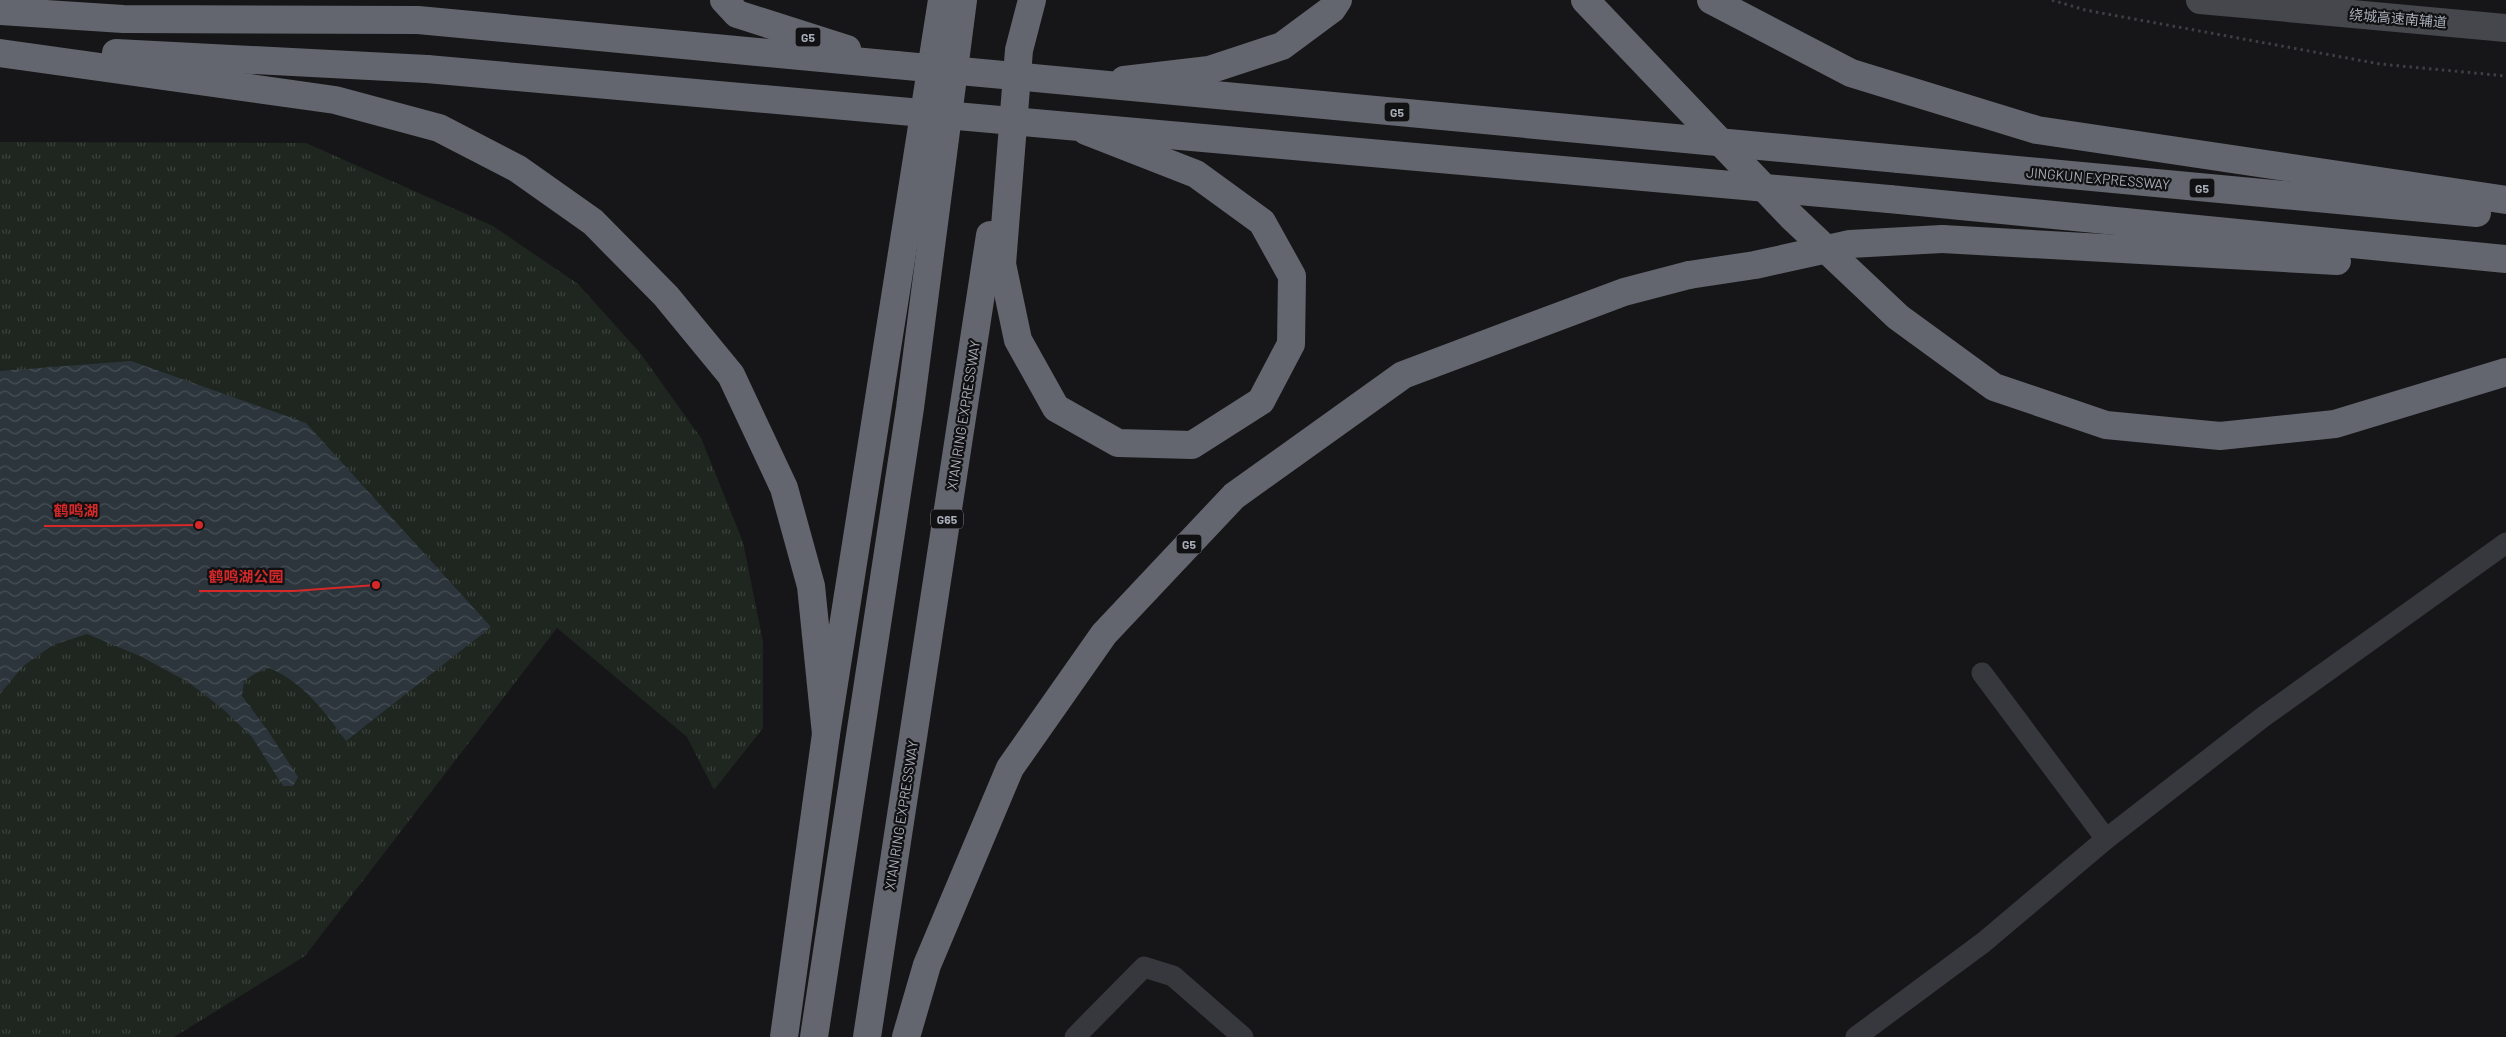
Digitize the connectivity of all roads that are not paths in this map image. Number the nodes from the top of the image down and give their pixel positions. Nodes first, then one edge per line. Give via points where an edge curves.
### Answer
1 (184, 0) edge
2 (724, 0) edge
3 (942, 0) edge
4 (963, 0) edge
5 (1026, 0) edge
6 (1032, 0) edge
7 (1338, 0) edge
8 (1585, 0) edge
9 (1711, 0) edge
10 (2200, 0) edge
11 (0, 11) edge
12 (123, 18) junction
13 (2506, 28) edge
14 (0, 47) edge
15 (1019, 50) junction
16 (0, 53) edge
17 (896, 65) junction
18 (1094, 84) junction
19 (1077, 127) junction
20 (2506, 200) edge
21 (2506, 216) edge
22 (2506, 259) edge
23 (2506, 270) edge
24 (2506, 372) edge
25 (2506, 543) edge
26 (1982, 673) dead end
27 (826, 734) junction
28 (2106, 839) junction
29 (784, 1037) edge
30 (814, 1037) edge
31 (867, 1037) edge
32 (906, 1037) edge
33 (1075, 1037) edge
34 (1243, 1037) edge
35 (1856, 1037) edge

1 - 12 highway
2 - 17 highway, G5 via 737,14
3 - 27 highway
4 - 30 highway via 910,408
5 - 15 highway, XI'AN RING EXPRESSWAY / G65
6 - 15 highway
7 - 18 highway, bridge via 1332,9 1282,46 1209,70
8 - 24 highway via 1799,224 1898,317 1994,387 2106,425 2220,436 2335,424
9 - 20 highway via 1851,74 2037,130
10 - 13 street, 绕城高速南辅道
11 - 12 highway
12 - 17 highway via 418,20
14 - 19 highway, bridge via 427,69
15 - 19 highway, bridge via 1002,264 1018,340 1056,408 1118,443 1192,446 1261,401 1291,344 1292,276 1262,222 1196,174
15 - 31 highway, XI'AN RING EXPRESSWAY / G65
16 - 27 highway via 335,100 439,128 518,169 593,222 666,296 731,376 784,488 811,586
17 - 18 highway, G5, bridge
18 - 21 highway, JINGKUN EXPRESSWAY / G5, bridge
19 - 22 highway, bridge
23 - 32 highway, G5, bridge via 1942,238 1850,244 1756,265 1689,275 1624,292 1403,376 1234,496 1104,634 1010,768 927,965
25 - 28 street via 2263,716
26 - 28 street
27 - 29 highway
28 - 35 street via 1984,942
33 - 34 street via 1144,967 1173,976

